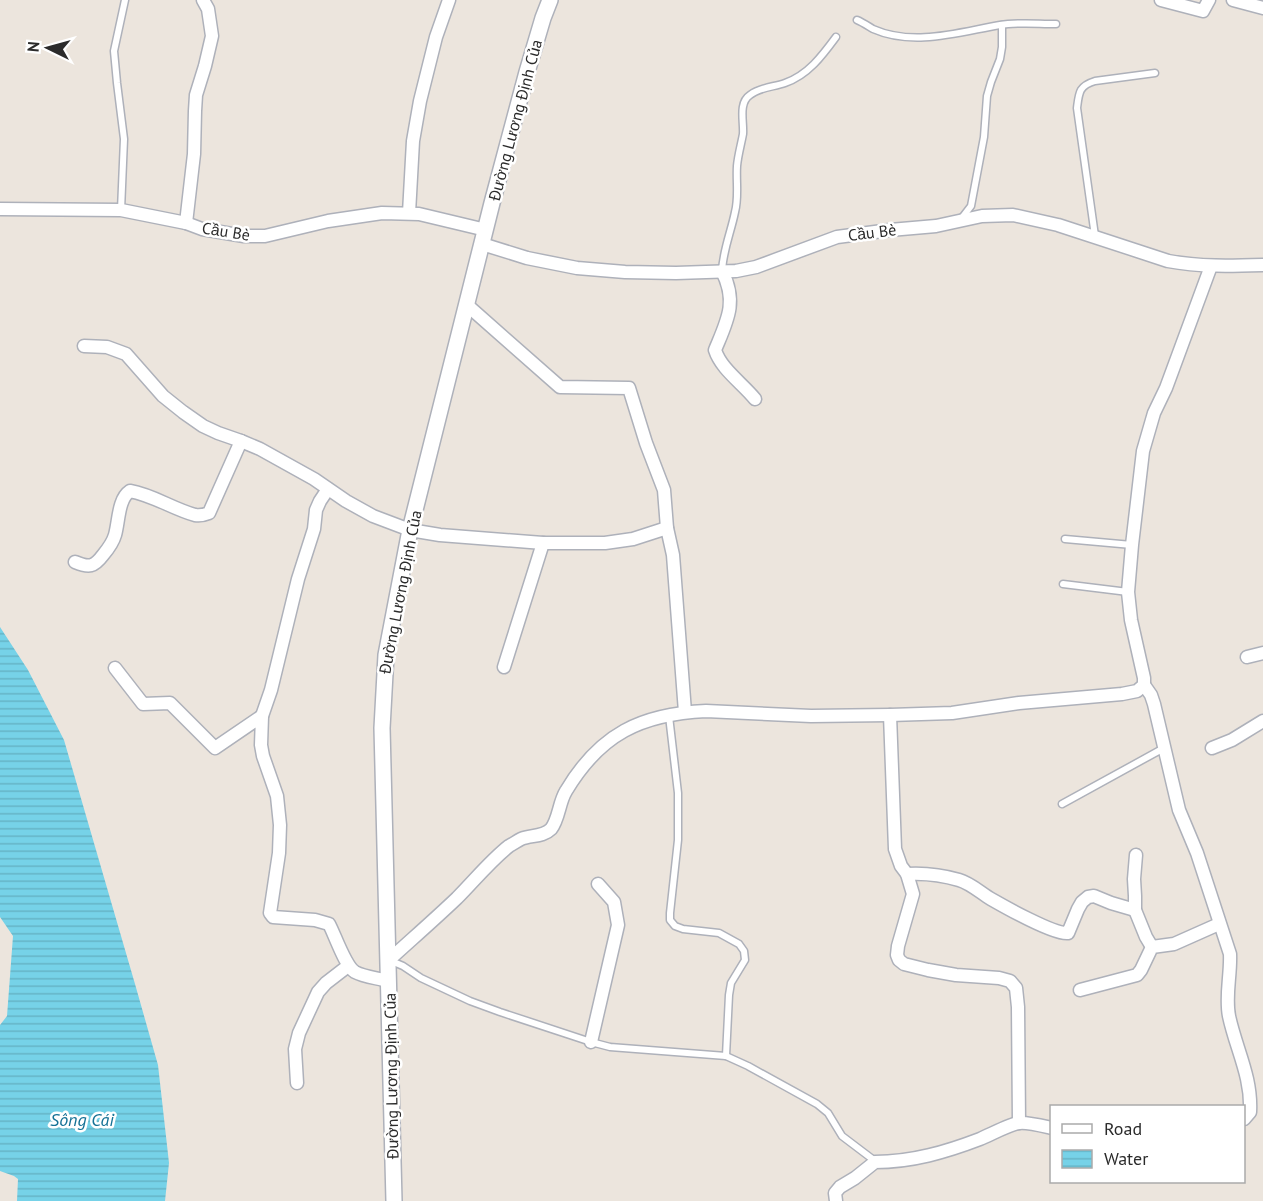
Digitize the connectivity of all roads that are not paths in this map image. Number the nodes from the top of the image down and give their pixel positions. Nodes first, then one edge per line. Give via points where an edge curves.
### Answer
1 (125, 0) edge
2 (203, 0) edge
3 (449, 0) edge
4 (550, 0) edge
5 (1161, 0) edge
6 (1209, 0) edge
7 (1233, 0) edge
8 (1263, 8) edge
9 (857, 20) dead end
10 (1056, 24) dead end
11 (1002, 25) junction
12 (836, 37) dead end
13 (1155, 73) dead end
14 (0, 208) edge
15 (121, 210) junction
16 (409, 213) junction
17 (959, 222) junction
18 (186, 223) junction
19 (484, 237) junction
20 (1095, 237) junction
21 (1263, 265) edge
22 (1211, 266) junction
23 (722, 271) junction
24 (467, 305) junction
25 (84, 346) dead end
26 (754, 399) dead end
27 (241, 441) junction
28 (328, 489) junction
29 (667, 528) junction
30 (410, 530) junction
31 (1065, 539) dead end
32 (543, 543) junction
33 (1132, 545) junction
34 (75, 562) dead end
35 (1063, 584) dead end
36 (1128, 592) junction
37 (1263, 653) edge
38 (1247, 657) dead end
39 (504, 667) dead end
40 (115, 668) dead end
41 (1144, 685) junction
42 (685, 712) junction
43 (890, 715) junction
44 (262, 716) junction
45 (669, 716) junction
46 (1263, 721) edge
47 (1164, 747) junction
48 (1212, 748) dead end
49 (1062, 804) dead end
50 (1136, 855) dead end
51 (907, 874) junction
52 (598, 884) dead end
53 (1135, 910) junction
54 (1219, 924) junction
55 (1152, 947) junction
56 (389, 960) junction
57 (348, 966) junction
58 (388, 981) junction
59 (1080, 990) dead end
60 (591, 1042) junction
61 (726, 1056) junction
62 (297, 1083) dead end
63 (1245, 1118) edge
64 (1019, 1123) junction
65 (1050, 1128) edge
66 (875, 1162) junction
67 (394, 1201) edge
68 (836, 1201) edge

1 - 15 lane via 114,51 124,139
2 - 18 street via 212,36 196,95
3 - 16 street via 420,101 413,141
4 - 19 street, Đường Lương Định Của
5 - 6 street via 1203,11
7 - 8 street
9 - 11 lane via 874,29 915,38
10 - 11 lane
11 - 17 lane via 1000,59 987,96 971,206
12 - 23 lane via 817,62 798,77 748,96 742,108 736,210
13 - 20 lane via 1095,81 1080,89 1077,108
14 - 15 street, Cầu Bè
15 - 18 street, Cầu Bè
16 - 18 street, Cầu Bè via 328,221 265,236 243,236
16 - 19 street, Cầu Bè
17 - 20 street, Cầu Bè via 1013,215
17 - 23 street, Cầu Bè via 837,237 756,267
19 - 23 street, Cầu Bè via 527,258 577,268 666,273
19 - 24 street, Đường Lương Định Của
20 - 22 street, Cầu Bè via 1168,261
21 - 22 street, Cầu Bè
22 - 33 street via 1143,451
23 - 26 street via 728,283 730,315 715,350 727,370
24 - 29 street via 560,387 629,388 664,490
24 - 30 street, Đường Lương Định Của
25 - 27 street via 107,347 126,354 163,396 183,412 203,426
27 - 28 street
27 - 34 street via 209,513 197,515 130,491 124,496 108,549 91,566
28 - 30 street via 373,516
28 - 44 street via 316,510
29 - 32 street via 604,543
29 - 42 street via 673,555
30 - 32 street
30 - 56 street, Đường Lương Định Của via 384,679
31 - 33 lane
32 - 39 street
33 - 36 street
35 - 36 lane
36 - 41 street
37 - 38 street
40 - 44 street via 143,704 170,703 215,748
41 - 43 street via 1122,694 952,713
41 - 47 street via 1154,704
42 - 43 street
42 - 45 street
43 - 51 street via 895,849
44 - 57 street via 261,745 277,796 280,825 270,913 273,917 329,924
45 - 56 street via 636,725 606,742 571,783 552,827 546,833 512,844
45 - 61 lane via 678,793 670,920 683,929 719,933 744,951 745,960 731,983
46 - 48 street
47 - 49 lane
47 - 54 street via 1179,810
50 - 53 street
51 - 53 street via 961,880 1063,934 1068,933 1088,897
51 - 64 street via 913,894 898,946 899,960 928,970 999,978 1016,988
52 - 60 street via 614,902 618,925
53 - 55 street
54 - 55 street via 1174,944
54 - 63 street via 1230,954 1229,1015 1250,1090 1250,1112
55 - 59 street via 1137,975
56 - 58 street, Đường Lương Định Của
56 - 60 lane via 471,1001
57 - 58 street via 360,974
57 - 62 street via 318,992 298,1033
58 - 67 street, Đường Lương Định Của
60 - 61 lane via 610,1047
61 - 66 lane via 817,1104 828,1113 842,1136
64 - 65 street
64 - 66 street via 933,1154
66 - 68 street via 834,1193

